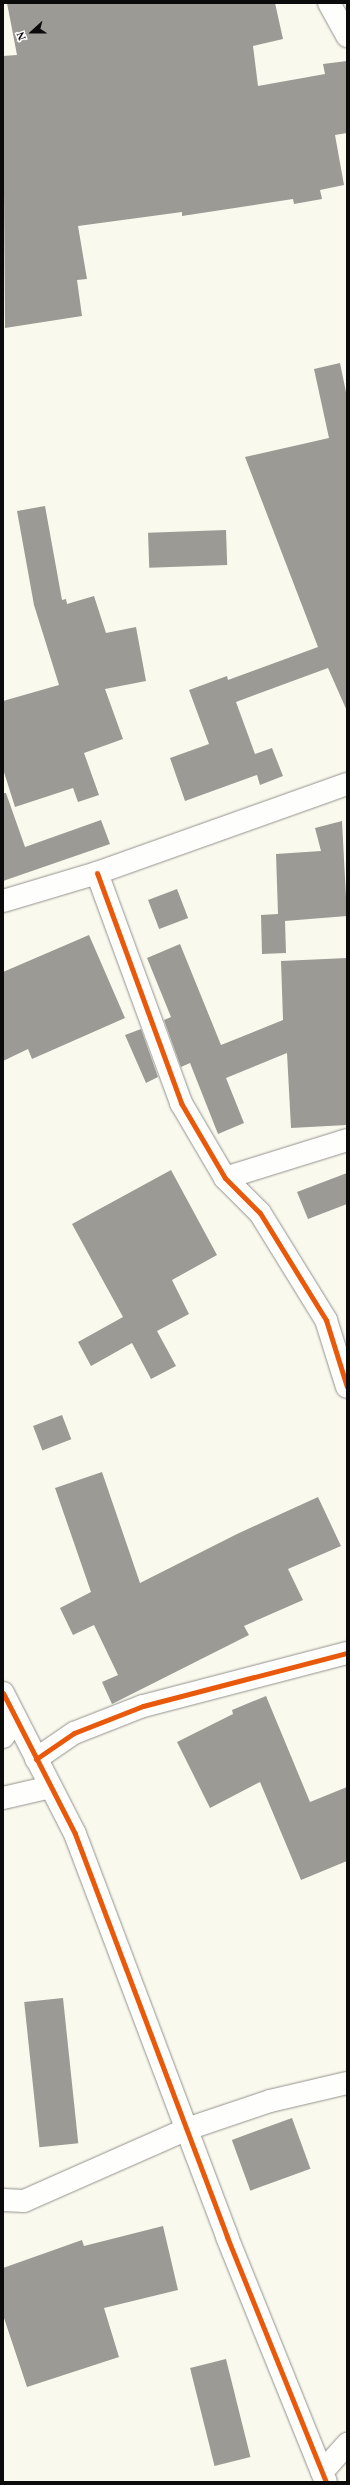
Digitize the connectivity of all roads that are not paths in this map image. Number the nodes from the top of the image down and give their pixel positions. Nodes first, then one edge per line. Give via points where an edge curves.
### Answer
1 (329, 3) edge
2 (347, 36) edge
3 (347, 784) edge
4 (97, 873) junction
5 (3, 901) edge
6 (347, 1140) edge
7 (224, 1178) junction
8 (347, 1387) edge
9 (347, 1653) edge
10 (3, 1693) edge
11 (16, 1719) junction
12 (3, 1737) edge
13 (36, 1759) junction
14 (50, 1787) junction
15 (3, 1798) edge
16 (347, 2083) edge
17 (187, 2129) junction
18 (3, 2200) edge
19 (347, 2444) edge
20 (324, 2477) edge

1 - 2 street
3 - 4 street
4 - 5 street
4 - 7 street via 181,1103
6 - 7 street
7 - 8 street via 260,1213 326,1320
9 - 13 street via 143,1706 74,1734
10 - 11 street
11 - 12 street
11 - 13 street
13 - 14 street
14 - 15 street
14 - 17 street via 75,1834
16 - 17 street via 270,2102
17 - 18 street via 24,2201
17 - 20 street via 227,2237
19 - 20 street

